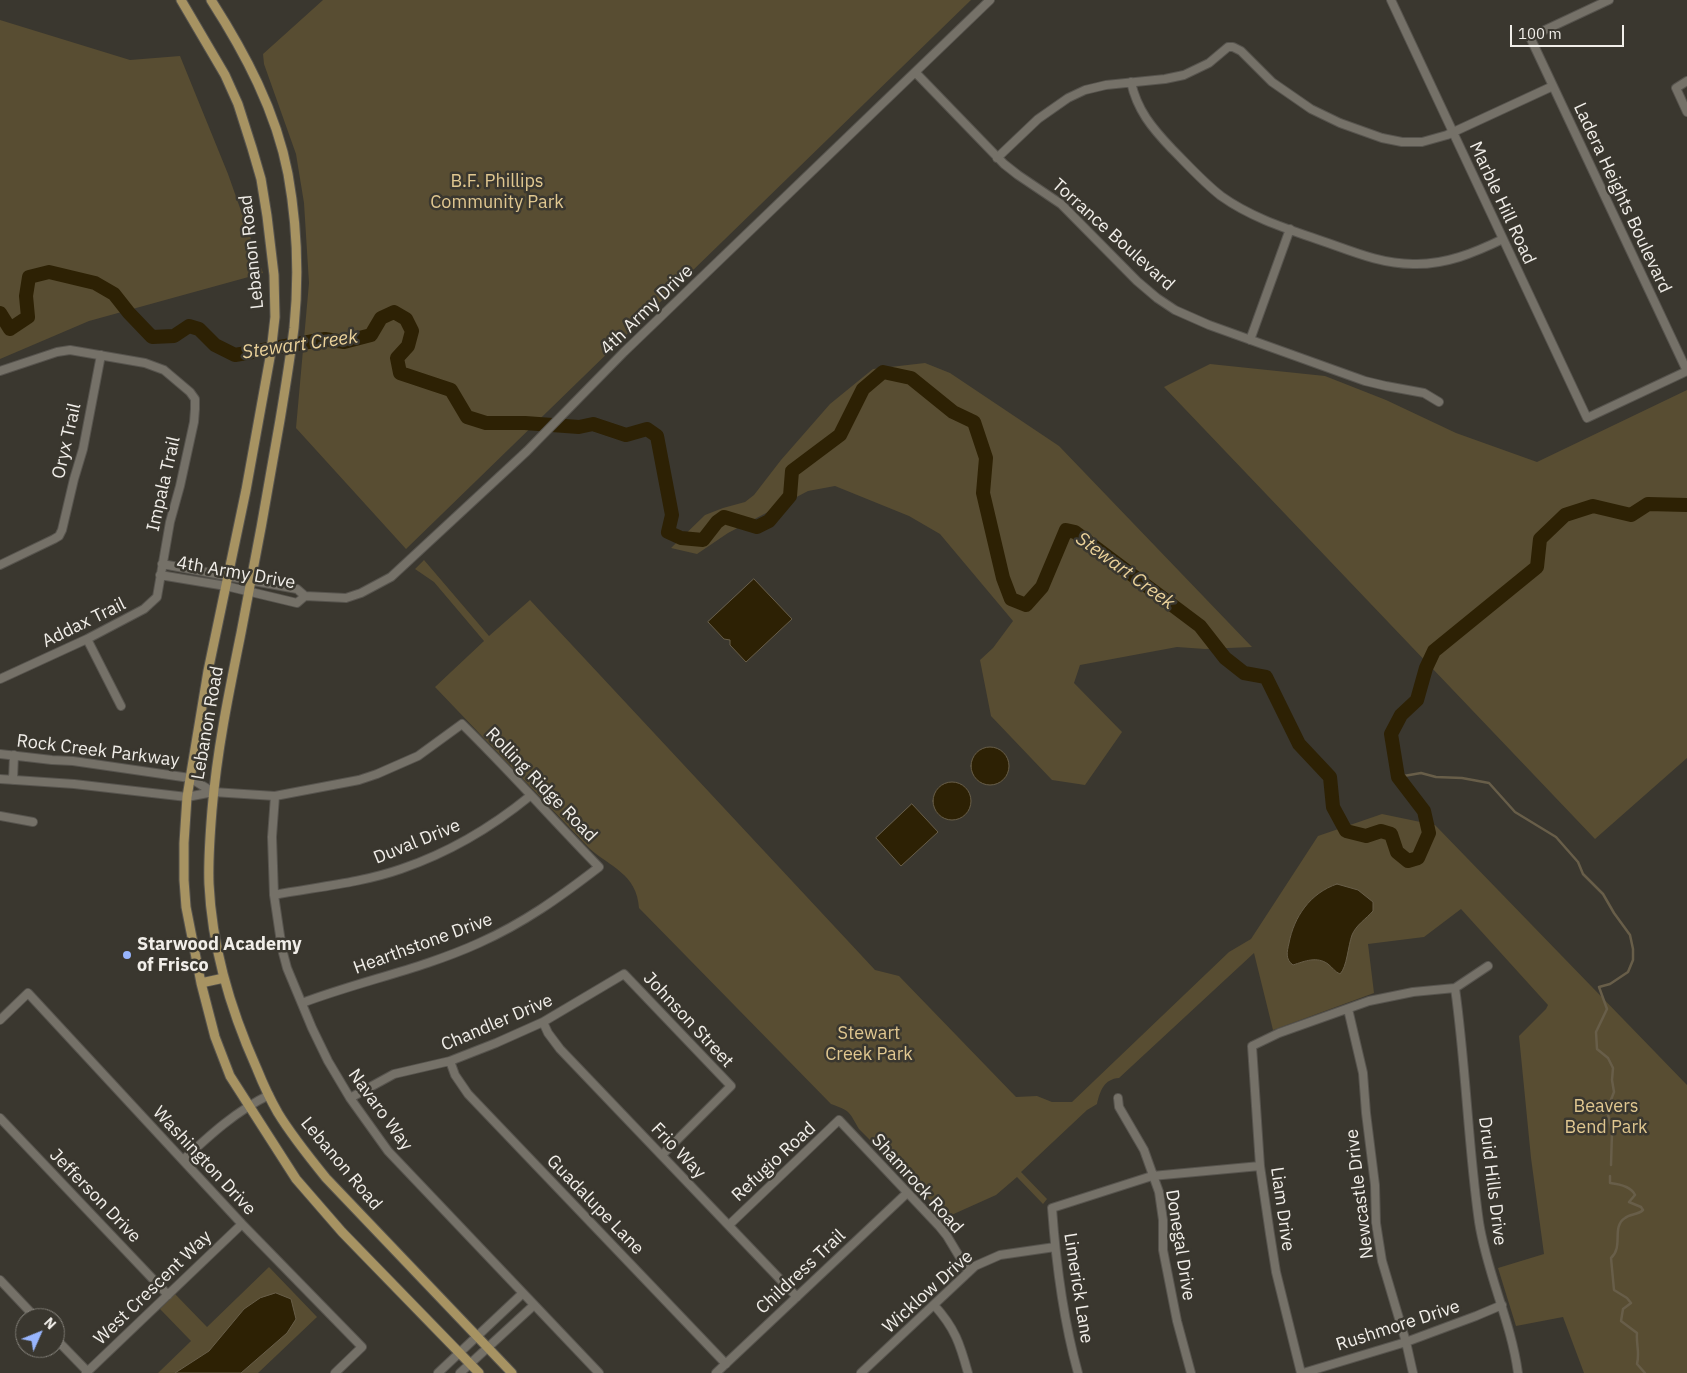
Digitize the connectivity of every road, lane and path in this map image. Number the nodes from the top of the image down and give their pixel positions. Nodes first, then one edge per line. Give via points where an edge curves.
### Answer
1 (181, 0) edge
2 (210, 0) edge
3 (990, 0) edge
4 (1391, 0) edge
5 (1609, 0) edge
6 (915, 72) junction
7 (1687, 81) edge
8 (1131, 82) junction
9 (1553, 86) junction
10 (1687, 112) edge
11 (1453, 133) junction
12 (997, 158) junction
13 (1290, 230) junction
14 (1503, 239) junction
15 (1250, 340) junction
16 (101, 355) junction
17 (1687, 371) edge
18 (0, 372) edge
19 (1439, 402) dead end
20 (162, 564) junction
21 (0, 565) edge
22 (160, 575) junction
23 (252, 580) junction
24 (227, 582) junction
25 (249, 591) junction
26 (305, 596) junction
27 (87, 639) junction
28 (0, 679) edge
29 (121, 706) dead end
30 (0, 754) edge
31 (14, 755) junction
32 (190, 778) junction
33 (0, 779) edge
34 (13, 780) junction
35 (213, 792) junction
36 (275, 796) junction
37 (530, 796) junction
38 (187, 797) junction
39 (0, 816) edge
40 (33, 822) dead end
41 (599, 867) joint
42 (274, 895) junction
43 (1488, 966) dead end
44 (624, 974) joint
45 (224, 978) junction
46 (201, 983) junction
47 (1455, 988) junction
48 (302, 1003) junction
49 (1348, 1009) junction
50 (0, 1020) edge
51 (543, 1022) junction
52 (450, 1061) junction
53 (269, 1095) junction
54 (350, 1098) junction
55 (1118, 1098) dead end
56 (249, 1105) junction
57 (0, 1118) edge
58 (839, 1120) joint
59 (662, 1155) junction
60 (183, 1160) junction
61 (1260, 1166) junction
62 (1152, 1176) junction
63 (908, 1193) junction
64 (242, 1224) junction
65 (729, 1225) junction
66 (1055, 1248) junction
67 (968, 1271) junction
68 (0, 1280) edge
69 (523, 1293) junction
70 (168, 1295) junction
71 (797, 1297) junction
72 (534, 1305) junction
73 (934, 1305) junction
74 (1502, 1305) junction
75 (27, 1308) edge
76 (477, 1337) junction
77 (1406, 1342) junction
78 (487, 1347) junction
79 (65, 1349) edge
80 (458, 1353) junction
81 (470, 1363) junction
82 (726, 1364) junction
83 (86, 1372) edge
84 (335, 1373) edge
85 (438, 1373) edge
86 (460, 1373) edge
87 (479, 1373) edge
88 (512, 1373) edge
89 (599, 1373) edge
90 (716, 1373) edge
91 (861, 1373) edge
92 (968, 1373) edge
93 (1078, 1373) edge
94 (1191, 1373) edge
95 (1302, 1373) edge
96 (1413, 1373) edge
97 (1518, 1373) edge

1 - 24 main road, Lebanon Road via 225,75 238,104 261,179 274,274 272,343
2 - 23 main road, Lebanon Road via 252,69 277,136 288,172 296,234 294,326
3 - 6 street, 4th Army Drive
4 - 11 street, Marble Hill Road
5 - 9 street, Ladera Heights Boulevard via 1530,38
6 - 12 street, Torrance Boulevard
6 - 26 street, 4th Army Drive via 624,352 531,448 416,556 381,584 361,594 346,598
7 - 10 street via 1676,88
8 - 11 street via 1184,75 1205,66 1228,47 1234,47 1288,94 1340,123 1402,142 1430,140
8 - 12 street via 1091,88 1063,100 1038,118
8 - 13 street via 1136,101 1148,123 1208,185 1241,209
9 - 11 street
9 - 17 street, Ladera Heights Boulevard
11 - 14 street, Marble Hill Road
12 - 15 street, Torrance Boulevard via 1061,204 1157,298 1195,320
13 - 14 street via 1365,256 1404,264 1456,259
13 - 15 street
14 - 17 street, Marble Hill Road via 1587,418
15 - 19 street, Torrance Boulevard via 1371,383 1424,393
16 - 18 street via 64,351
16 - 20 street, Impala Trail via 158,368 196,399 194,422
16 - 21 street, Oryx Trail via 83,449 61,533
20 - 22 street, Impala Trail
20 - 24 street, 4th Army Drive
22 - 24 street, 4th Army Drive
22 - 27 street, Addax Trail via 157,597 144,609
23 - 24 street, 4th Army Drive
23 - 25 main road, Lebanon Road
23 - 26 street, 4th Army Drive via 297,589
24 - 25 street, 4th Army Drive
24 - 32 main road, Lebanon Road
25 - 26 street, 4th Army Drive via 297,603
25 - 35 main road, Lebanon Road via 222,723
27 - 28 street, Addax Trail
27 - 29 street
30 - 31 street, Rock Creek Parkway
31 - 32 street, Rock Creek Parkway
31 - 34 street
32 - 35 street, Rock Creek Parkway
32 - 38 main road, Lebanon Road
33 - 34 street, Rock Creek Parkway
34 - 38 street, Rock Creek Parkway
35 - 36 street
35 - 38 street, Rock Creek Parkway
35 - 45 main road, Lebanon Road via 209,886
36 - 37 street, Rolling Ridge Road via 377,774 418,756 462,724
36 - 42 street, Navaro Way via 272,837
37 - 41 street, Rolling Ridge Road
37 - 42 street, Duval Drive via 505,817 460,844 401,869
38 - 46 main road, Lebanon Road via 184,843 186,908
39 - 40 street
41 - 48 street, Hearthstone Drive via 557,900 478,944
42 - 48 street, Navaro Way via 282,949
43 - 47 street
44 - 51 street, Chandler Drive
44 - 59 street, Johnson Street via 731,1086
45 - 46 main road
45 - 53 main road, Lebanon Road via 235,1017
46 - 56 main road, Lebanon Road via 230,1076
47 - 49 street via 1391,995
47 - 74 street, Druid Hills Drive via 1479,1223 1490,1273
48 - 54 street, Navaro Way via 328,1061
49 - 61 street, Liam Drive via 1252,1046
49 - 77 street, Newcastle Drive via 1363,1073 1382,1261
50 - 60 street, Washington Drive via 28,993
51 - 52 street, Chandler Drive
51 - 59 street, Frio Way via 560,1049
52 - 54 street, Chandler Drive via 394,1074
52 - 82 street, Guadalupe Lane via 468,1094
53 - 56 street
53 - 76 main road, Lebanon Road via 300,1146 326,1178
54 - 69 street, Navaro Way via 388,1151
55 - 62 street, Donegal Drive via 1119,1107 1148,1160
56 - 60 street
56 - 80 main road, Lebanon Road via 296,1179
57 - 70 street, Jefferson Drive
58 - 63 street, Shamrock Road
58 - 65 street, Refugio Road
59 - 65 street, Frio Way
60 - 64 street, Washington Drive
61 - 62 street
61 - 95 street, Liam Drive via 1276,1272
62 - 66 street, Limerick Lane via 1052,1208
62 - 94 street, Donegal Drive via 1159,1192 1163,1250
63 - 67 street, Shamrock Road via 943,1231
63 - 71 street, Childress Trail
64 - 70 street, West Crescent Way
64 - 84 street, Washington Drive via 362,1347
65 - 71 street, Frio Way
66 - 67 street, Wicklow Drive via 1000,1255
66 - 93 street, Limerick Lane via 1064,1312
67 - 73 street, Wicklow Drive
68 - 75 street
69 - 72 street, Navaro Way
69 - 76 street
70 - 83 street, West Crescent Way
71 - 82 street, Childress Trail
72 - 78 street
72 - 89 street, Navaro Way
73 - 91 street, Wicklow Drive
73 - 92 street via 951,1325
74 - 77 street, Rushmore Drive
74 - 97 street, Druid Hills Drive
76 - 78 main road, Lebanon Road
76 - 80 street
77 - 95 street, Rushmore Drive
77 - 96 street, Newcastle Drive
78 - 81 street
78 - 88 main road, Lebanon Road
79 - 83 street
80 - 81 main road, Lebanon Road
80 - 85 street
81 - 86 street
81 - 87 main road, Lebanon Road
82 - 90 street, Childress Trail

